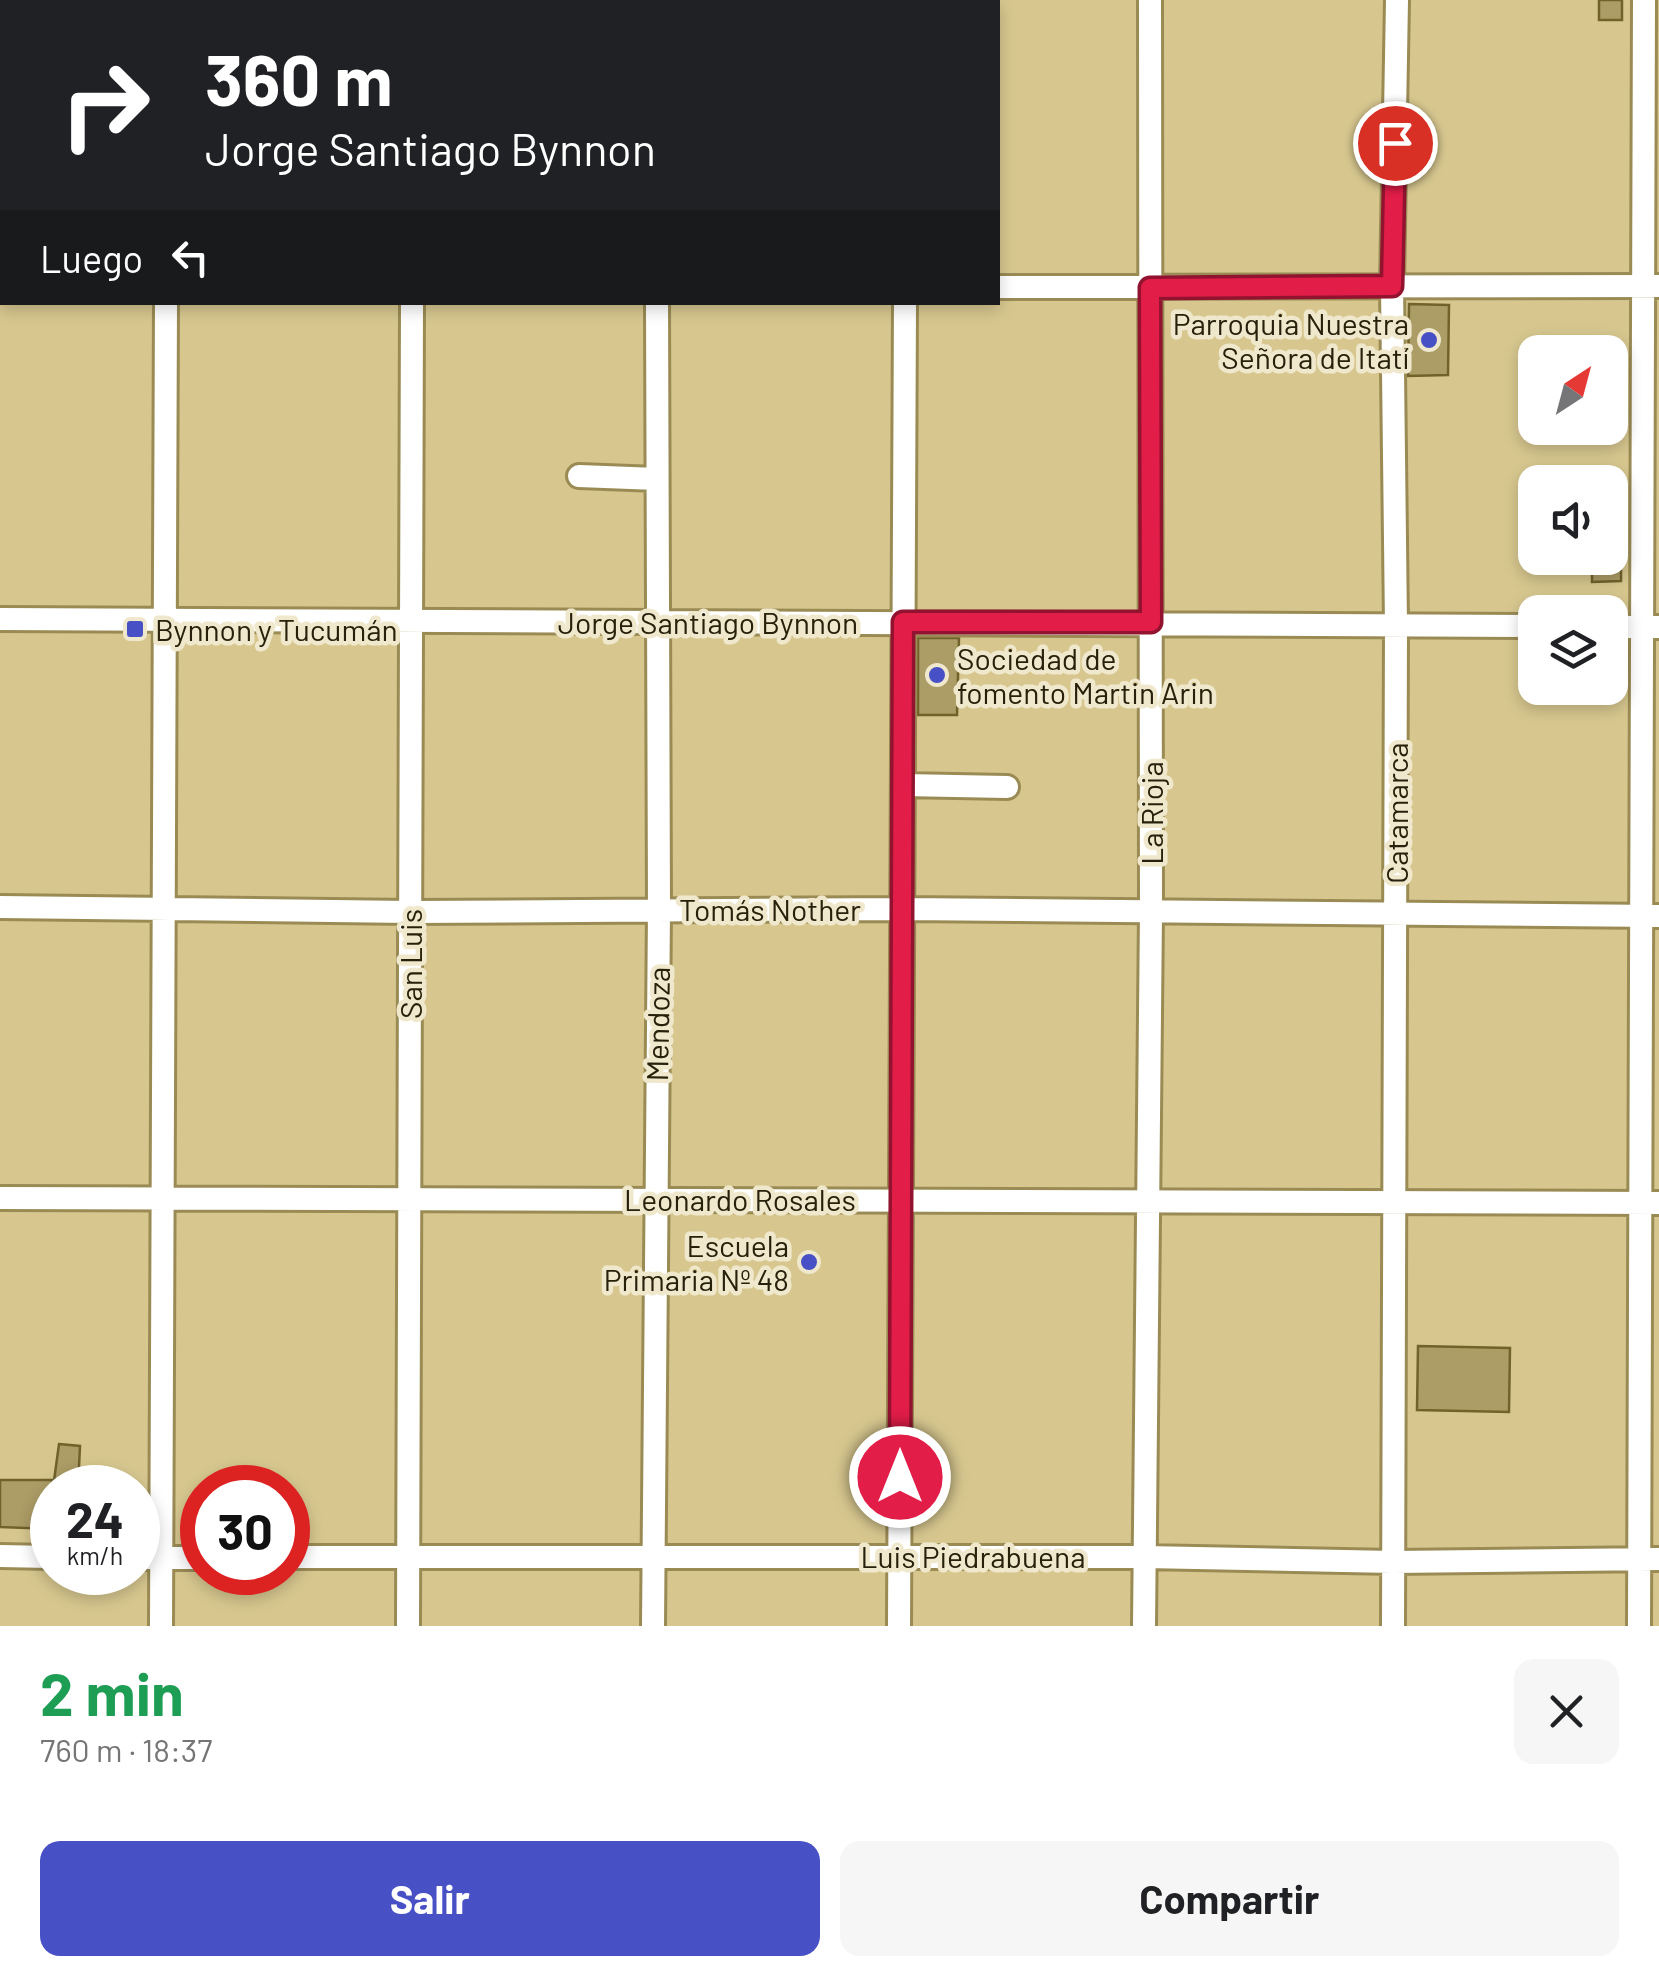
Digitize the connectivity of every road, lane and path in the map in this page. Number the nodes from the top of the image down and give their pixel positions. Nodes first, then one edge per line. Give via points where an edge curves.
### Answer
1 (1150, 0) edge
2 (1397, 0) edge
3 (1644, 0) edge
4 (1392, 286) junction
5 (1651, 286) edge
6 (1000, 287) edge
7 (1150, 288) junction
8 (166, 305) edge
9 (412, 305) edge
10 (657, 305) edge
11 (905, 305) edge
12 (579, 476) dead end
13 (657, 479) junction
14 (0, 619) edge
15 (166, 621) junction
16 (412, 622) junction
17 (656, 622) junction
18 (903, 622) junction
19 (1151, 622) junction
20 (1396, 625) junction
21 (1518, 626) edge
22 (1651, 627) edge
23 (903, 786) junction
24 (1006, 786) dead end
25 (0, 907) edge
26 (164, 909) junction
27 (659, 909) junction
28 (903, 909) junction
29 (410, 912) junction
30 (1151, 912) junction
31 (1395, 912) junction
32 (1651, 916) edge
33 (0, 1198) edge
34 (163, 1198) junction
35 (655, 1198) junction
36 (408, 1200) junction
37 (900, 1200) junction
38 (1394, 1200) junction
39 (1147, 1202) junction
40 (1650, 1203) edge
41 (153, 1465) edge
42 (409, 1555) junction
43 (0, 1556) edge
44 (900, 1556) junction
45 (30, 1557) edge
46 (310, 1557) edge
47 (654, 1557) junction
48 (1144, 1557) junction
49 (1649, 1559) edge
50 (1393, 1562) junction
51 (156, 1595) edge
52 (161, 1626) edge
53 (408, 1626) edge
54 (653, 1626) edge
55 (899, 1626) edge
56 (1144, 1626) edge
57 (1393, 1626) edge
58 (1639, 1626) edge

1 - 7 street, La Rioja
2 - 4 street, Catamarca
3 - 5 street
4 - 5 street
4 - 7 street
4 - 20 street, Catamarca
5 - 22 street
6 - 7 street
7 - 19 street, La Rioja
8 - 15 street
9 - 16 street, San Luis
10 - 13 street, Mendoza
11 - 18 street
12 - 13 street
13 - 17 street, Mendoza
14 - 15 street, Jorge Santiago Bynnon
15 - 16 street, Jorge Santiago Bynnon
15 - 26 street
16 - 17 street, Jorge Santiago Bynnon
16 - 29 street, San Luis
17 - 18 street, Jorge Santiago Bynnon
17 - 27 street, Mendoza
18 - 19 street, Jorge Santiago Bynnon
18 - 23 street
19 - 20 street, Jorge Santiago Bynnon
19 - 30 street, La Rioja
20 - 21 street, Jorge Santiago Bynnon
20 - 31 street, Catamarca
22 - 32 street
23 - 24 street
23 - 28 street
25 - 26 street, Tomás Nother
26 - 29 street, Tomás Nother
26 - 34 street
27 - 28 street, Tomás Nother
27 - 29 street, Tomás Nother
27 - 35 street, Mendoza
28 - 30 street, Tomás Nother
28 - 37 street
29 - 36 street, San Luis
30 - 31 street, Tomás Nother
30 - 39 street, La Rioja
31 - 32 street, Tomás Nother
31 - 38 street, Catamarca
32 - 40 street
33 - 34 street, Leonardo Rosales
34 - 36 street, Leonardo Rosales
34 - 41 street
35 - 36 street, Leonardo Rosales
35 - 37 street, Leonardo Rosales
35 - 47 street, Mendoza
36 - 42 street, San Luis
37 - 39 street, Leonardo Rosales
37 - 44 street
38 - 39 street, Leonardo Rosales
38 - 40 street, Leonardo Rosales
38 - 50 street, Catamarca
39 - 48 street, La Rioja
40 - 49 street
42 - 46 street, Luis Piedrabuena
42 - 47 street, Luis Piedrabuena
42 - 53 street, San Luis
43 - 45 street
44 - 47 street, Luis Piedrabuena
44 - 48 street, Luis Piedrabuena
44 - 55 street
47 - 54 street, Mendoza
48 - 50 street, Luis Piedrabuena
48 - 56 street, La Rioja
49 - 50 street, Luis Piedrabuena
49 - 58 street
50 - 57 street, Catamarca
51 - 52 street

